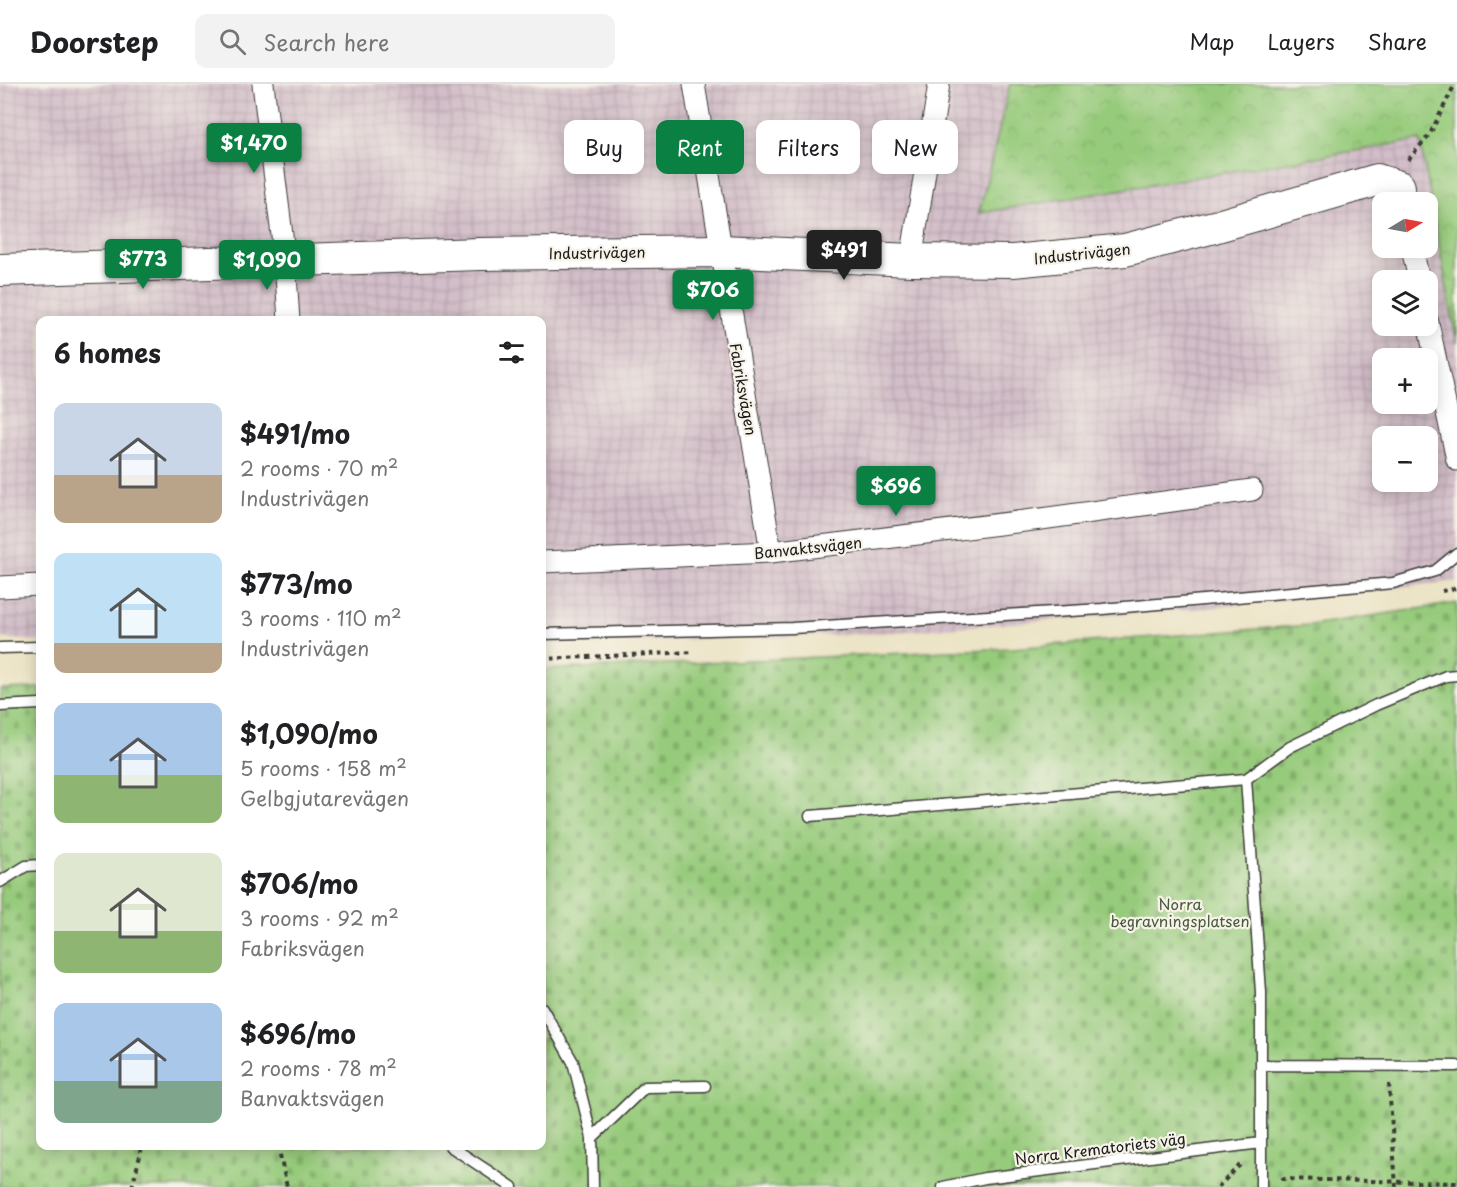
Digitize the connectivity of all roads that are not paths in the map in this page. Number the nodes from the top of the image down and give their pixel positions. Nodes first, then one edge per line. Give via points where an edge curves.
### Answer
1 (263, 84) edge
2 (694, 84) edge
3 (939, 84) edge
4 (1397, 191) edge
5 (721, 251) junction
6 (285, 259) junction
7 (910, 260) junction
8 (0, 270) edge
9 (289, 316) edge
10 (1431, 336) edge
11 (1457, 460) edge
12 (1252, 490) dead end
13 (771, 552) junction
14 (1457, 553) edge
15 (546, 562) edge
16 (36, 585) edge
17 (0, 587) edge
18 (546, 634) edge
19 (36, 647) edge
20 (0, 648) edge
21 (1457, 675) edge
22 (36, 704) edge
23 (0, 706) edge
24 (1246, 778) junction
25 (810, 816) dead end
26 (36, 865) edge
27 (0, 882) edge
28 (546, 1015) edge
29 (1262, 1065) junction
30 (1457, 1066) edge
31 (705, 1086) dead end
32 (592, 1138) junction
33 (1261, 1143) junction
34 (456, 1150) edge
35 (1261, 1183) edge
36 (512, 1187) edge
37 (593, 1187) edge
38 (943, 1187) edge

1 - 6 street
2 - 5 street, Fabriksvägen
3 - 7 street
4 - 7 street, Industrivägen via 1377,180 1125,250 1013,261
5 - 6 street, Industrivägen
5 - 7 street, Industrivägen
5 - 13 street, Fabriksvägen
6 - 8 street, Industrivägen
6 - 9 street
10 - 11 street
12 - 13 street, Banvaktsvägen
13 - 15 street, Banvaktsvägen
14 - 18 lane via 1435,572 1393,583 1113,608 792,628
16 - 17 street
19 - 20 lane
21 - 24 lane via 1376,705 1290,747
22 - 23 lane
24 - 25 lane
24 - 29 lane
26 - 27 lane via 26,866
28 - 32 lane via 573,1062
29 - 30 lane
29 - 33 lane
31 - 32 lane via 645,1087
32 - 37 lane
33 - 35 lane
33 - 38 lane, Norra Krematoriets väg via 984,1178
34 - 36 lane

